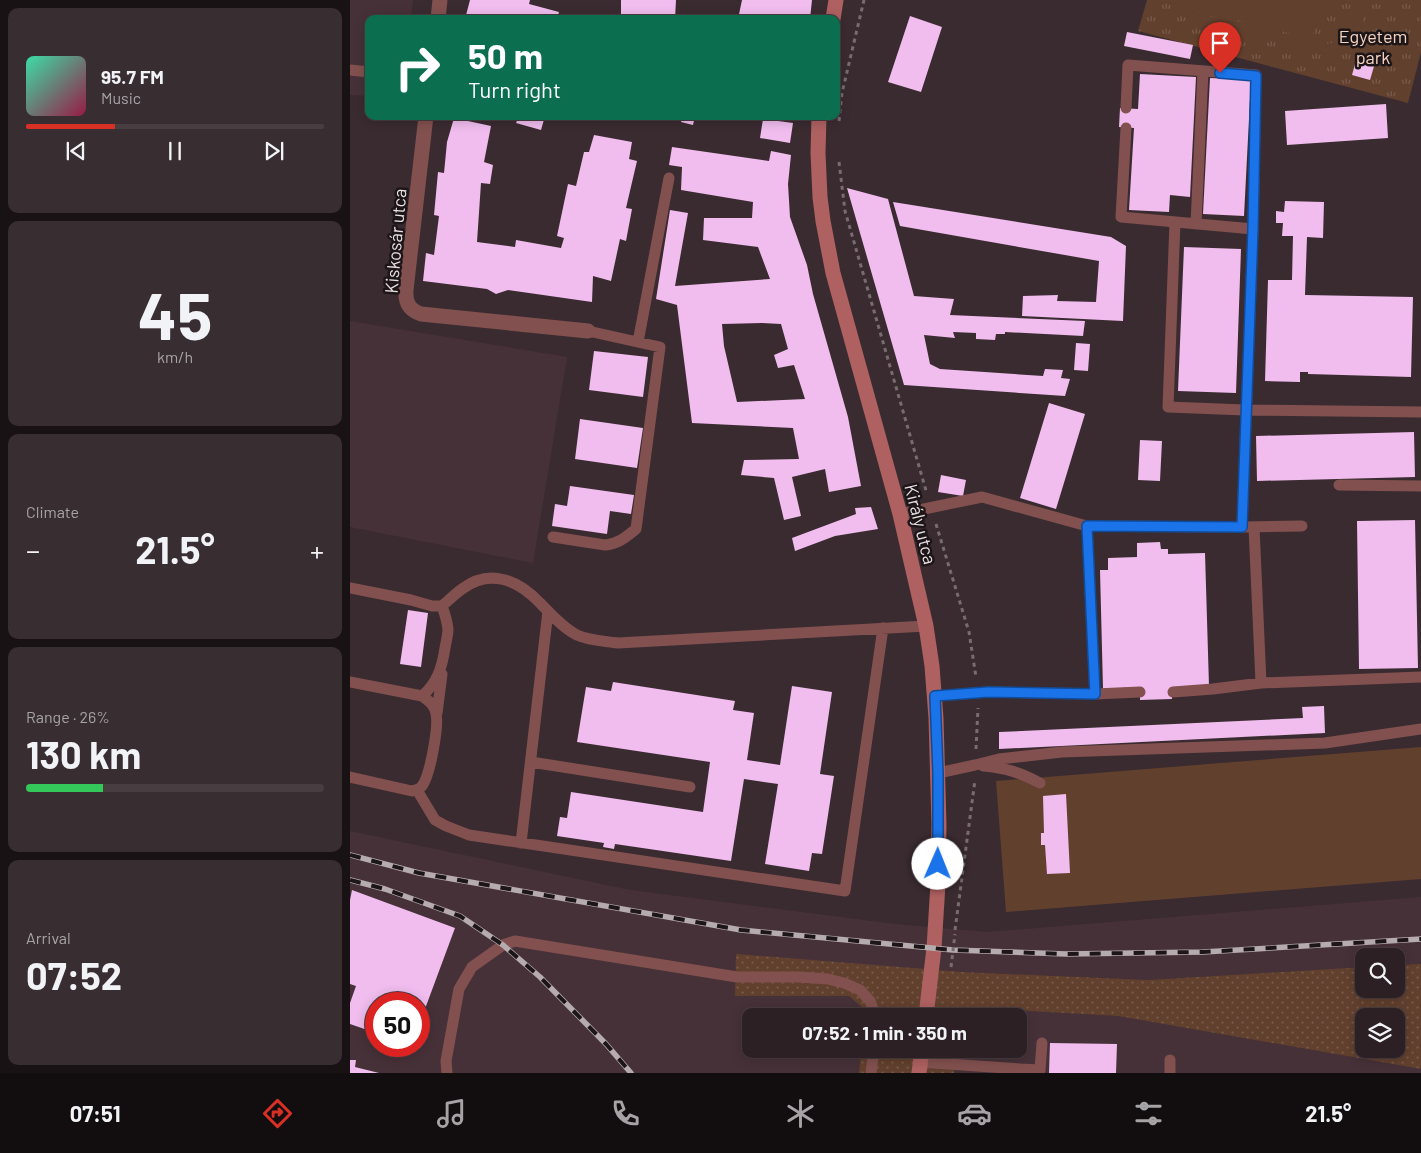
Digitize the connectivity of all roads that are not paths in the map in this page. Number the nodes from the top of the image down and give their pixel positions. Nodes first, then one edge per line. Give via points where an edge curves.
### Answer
1 (440, 0) edge
2 (836, 0) edge
3 (438, 15) edge
4 (833, 15) edge
5 (350, 70) edge
6 (1203, 71) junction
7 (365, 72) edge
8 (1126, 108) dead end
9 (426, 120) edge
10 (819, 120) edge
11 (1126, 128) dead end
12 (669, 178) dead end
13 (1175, 222) junction
14 (1196, 224) junction
15 (1253, 229) junction
16 (588, 330) joint
17 (638, 342) junction
18 (1245, 410) junction
19 (1421, 412) edge
20 (1339, 485) dead end
21 (1421, 486) edge
22 (900, 514) junction
23 (1087, 526) junction
24 (1302, 526) dead end
25 (1242, 527) junction
26 (1254, 527) junction
27 (553, 537) dead end
28 (350, 588) edge
29 (442, 606) junction
30 (548, 611) junction
31 (926, 626) junction
32 (883, 628) junction
33 (444, 657) junction
34 (1421, 677) edge
35 (350, 682) edge
36 (1261, 683) junction
37 (1140, 692) dead end
38 (1172, 692) dead end
39 (1095, 694) junction
40 (422, 696) junction
41 (935, 696) junction
42 (436, 714) junction
43 (1421, 729) edge
44 (530, 762) junction
45 (975, 765) junction
46 (938, 773) junction
47 (350, 777) edge
48 (1040, 783) dead end
49 (690, 787) dead end
50 (418, 790) junction
51 (521, 843) junction
52 (873, 1008) edge
53 (927, 1008) edge
54 (1042, 1043) dead end
55 (873, 1058) edge
56 (1170, 1060) dead end
57 (920, 1061) edge
58 (1022, 1071) edge
59 (447, 1073) edge
60 (871, 1073) edge
61 (1170, 1073) edge

1 - 3 street
2 - 4 main road
5 - 7 lane
6 - 8 lane via 1128,66
6 - 14 lane
6 - 15 lane via 1256,76
9 - 16 street, Kiskosár utca via 406,290 408,305 421,314
10 - 22 main road, Király utca via 820,197 833,273
11 - 13 lane via 1121,218
12 - 17 lane
13 - 14 lane
13 - 18 lane via 1168,407
14 - 15 lane
15 - 18 lane
16 - 17 lane
17 - 27 lane via 660,347 636,529 622,540 605,545
18 - 19 lane
18 - 25 lane
20 - 21 lane
22 - 23 lane via 982,497
22 - 31 main road, Király utca
23 - 25 lane
23 - 39 lane
24 - 26 lane
25 - 26 lane
26 - 36 lane
28 - 29 lane
29 - 30 lane via 463,588 492,577 514,583
29 - 33 lane via 448,630
30 - 32 lane via 576,635 618,643
30 - 44 lane
31 - 32 lane
31 - 41 main road, Király utca
32 - 51 lane via 845,891
33 - 40 lane via 438,676
33 - 42 lane
34 - 36 lane
35 - 40 lane
36 - 38 lane
37 - 39 lane
39 - 41 lane via 1051,692
40 - 42 lane via 432,703
41 - 46 main road, Király utca
42 - 50 lane via 431,761
43 - 45 lane via 1325,742 1062,752
44 - 49 lane
44 - 51 lane
45 - 46 lane
45 - 48 lane via 1011,770
46 - 53 main road, Király utca via 938,884
47 - 50 lane
50 - 51 lane via 435,820 446,826 469,835
52 - 59 lane via 860,990 828,979 737,977 515,941 503,944 472,967 459,989 446,1061
54 - 58 lane via 1040,1070
55 - 60 lane
56 - 61 lane
57 - 58 lane

